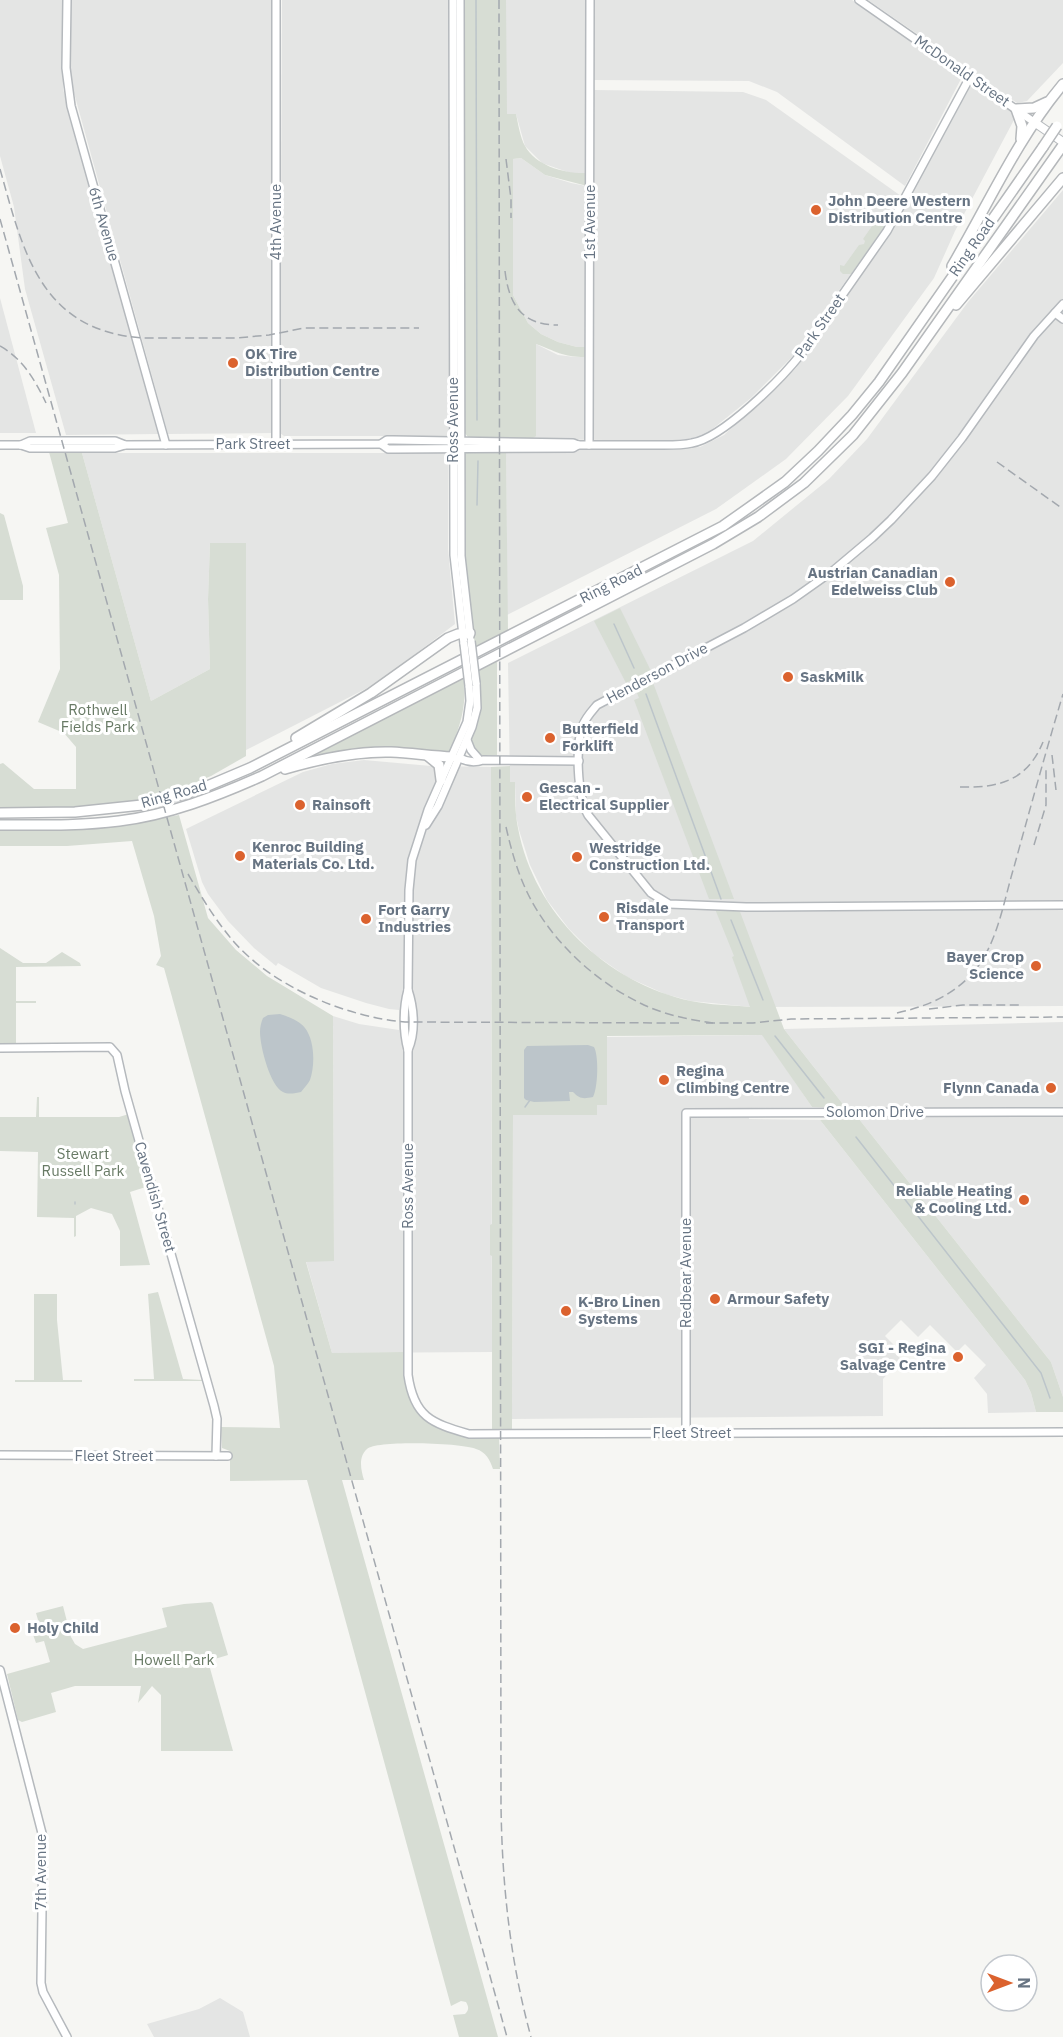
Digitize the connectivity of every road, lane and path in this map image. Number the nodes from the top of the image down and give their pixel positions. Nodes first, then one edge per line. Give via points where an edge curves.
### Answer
1 (67, 0) edge
2 (276, 0) edge
3 (453, 0) edge
4 (460, 0) edge
5 (590, 0) edge
6 (860, 0) edge
7 (970, 78) junction
8 (1063, 84) edge
9 (1049, 100) junction
10 (1016, 109) junction
11 (1034, 122) junction
12 (1060, 122) edge
13 (1021, 142) junction
14 (1063, 144) edge
15 (1063, 178) edge
16 (1063, 304) edge
17 (1055, 313) junction
18 (1063, 319) edge
19 (919, 323) junction
20 (902, 373) junction
21 (166, 444) junction
22 (276, 444) junction
23 (457, 444) junction
24 (0, 445) edge
25 (589, 445) junction
26 (467, 638) junction
27 (472, 684) junction
28 (467, 740) junction
29 (428, 756) junction
30 (456, 757) junction
31 (480, 759) junction
32 (579, 761) junction
33 (262, 776) junction
34 (441, 780) junction
35 (215, 782) junction
36 (0, 813) edge
37 (0, 825) edge
38 (422, 830) junction
39 (1063, 905) edge
40 (0, 1048) edge
41 (1063, 1112) edge
42 (686, 1113) joint
43 (408, 1321) joint
44 (1063, 1432) edge
45 (686, 1433) junction
46 (0, 1455) edge
47 (216, 1456) junction
48 (228, 1456) dead end
49 (0, 1670) edge
50 (67, 2037) edge

1 - 21 street, 6th Avenue via 66,68 71,106
2 - 22 street, 4th Avenue
3 - 23 street, Ross Avenue
4 - 23 street, Ross Avenue
5 - 25 street, 1st Avenue
6 - 7 street, McDonald Street
7 - 10 street, McDonald Street
7 - 25 street, Park Street via 887,231 783,374 730,424 705,439 676,445
8 - 9 highway
9 - 10 highway via 1034,108
9 - 11 highway
10 - 11 street, McDonald Street
10 - 13 highway via 1022,126
11 - 13 highway
11 - 14 main road, McDonald Street
12 - 19 highway, Ring Road, bridge
13 - 19 highway
14 - 20 highway, Ring Road
15 - 20 highway
16 - 17 street, Henderson Drive
17 - 18 street
17 - 32 street, Henderson Drive via 1034,336 963,438 891,520 834,570 793,599 603,701 592,710 582,728
19 - 35 highway, Ring Road via 879,382 840,429 785,482 733,519 378,704
20 - 33 highway, Ring Road via 853,435 804,483 759,517
21 - 22 street, Park Street
21 - 24 street, Park Street via 115,448
22 - 23 street, Park Street via 381,444 387,440
23 - 25 street, Park Street
23 - 26 street, Ross Avenue via 454,555
26 - 27 street, Ross Avenue, bridge
26 - 35 highway via 448,638 334,716
27 - 28 street, Ross Avenue via 477,708
27 - 30 street, Ross Avenue via 467,722
28 - 30 street, Ross Avenue
28 - 31 street
29 - 30 highway
29 - 33 highway via 390,752 343,755
29 - 34 highway via 439,765
30 - 31 street via 478,762
30 - 34 street, Ross Avenue
30 - 38 street, Ross Avenue via 434,813
31 - 32 street
32 - 39 street, Henderson Drive via 582,801 588,815 651,893 669,904
33 - 37 highway, Ring Road via 208,799 146,817 98,823
34 - 38 street, Ross Avenue
35 - 36 highway, Ring Road via 179,796 119,808
38 - 43 street, Ross Avenue via 409,880 405,1002
40 - 47 street, Cavendish Street via 110,1047 117,1055 214,1406
41 - 42 street, Solomon Drive
42 - 45 street, Redbear Avenue
43 - 45 street, Fleet Street via 408,1375 413,1401 423,1414 445,1427 469,1434
44 - 45 street, Fleet Street
46 - 47 street, Fleet Street
47 - 48 street, Fleet Street
49 - 50 street, 7th Avenue via 43,1837 41,1983

